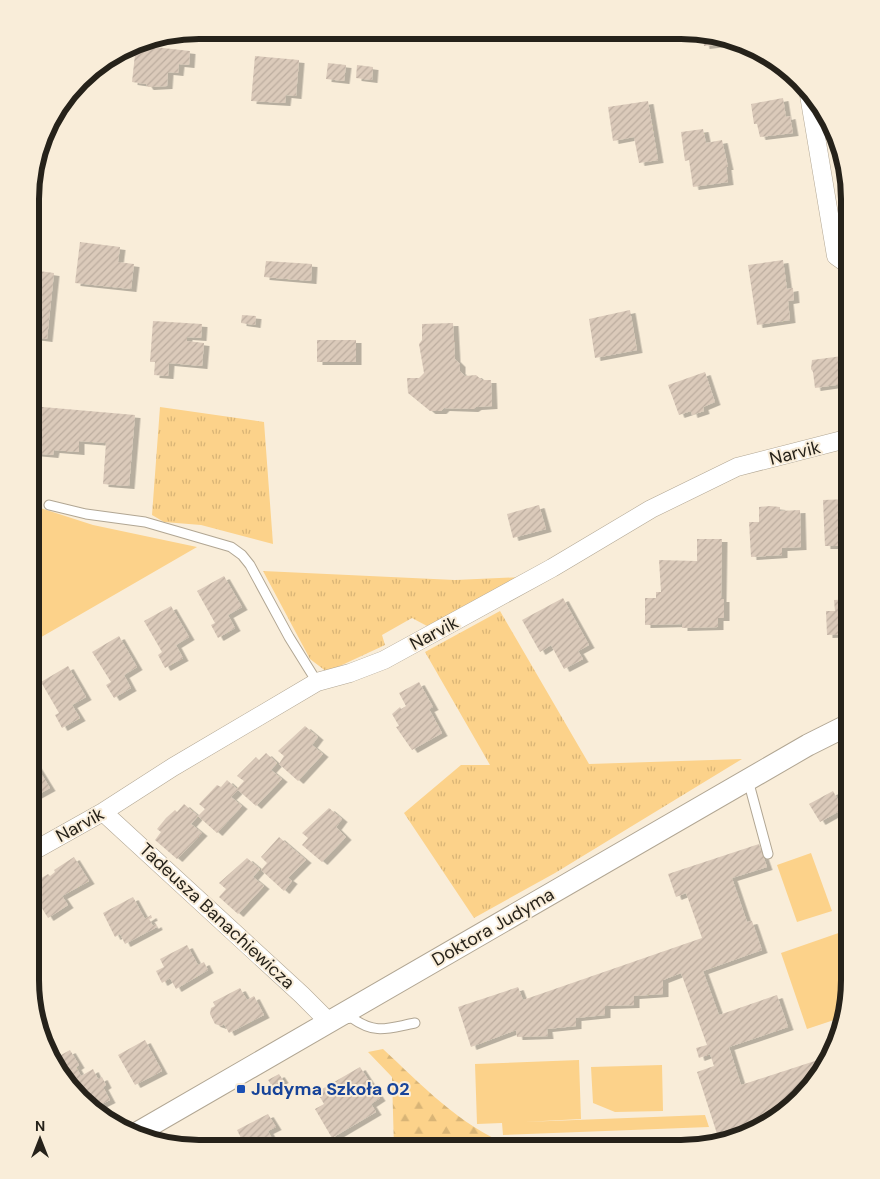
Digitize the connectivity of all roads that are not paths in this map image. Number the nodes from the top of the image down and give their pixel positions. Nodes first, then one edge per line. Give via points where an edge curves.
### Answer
1 (811, 106) edge
2 (841, 260) edge
3 (841, 440) edge
4 (49, 505) dead end
5 (317, 682) junction
6 (841, 729) edge
7 (748, 780) junction
8 (103, 812) junction
9 (39, 848) edge
10 (768, 854) dead end
11 (329, 1022) junction
12 (415, 1022) dead end
13 (142, 1130) edge

1 - 2 street via 836,256
3 - 5 street, Narvik via 736,466 651,509 552,568 384,660
4 - 5 lane via 145,522 231,547 242,555
5 - 8 street, Narvik
6 - 7 street, Doktora Judyma
7 - 10 lane
7 - 11 street, Doktora Judyma
8 - 9 street, Narvik
8 - 11 street, Tadeusza Banachiewicza
11 - 12 lane via 352,1018 377,1030
11 - 13 street, Doktora Judyma

